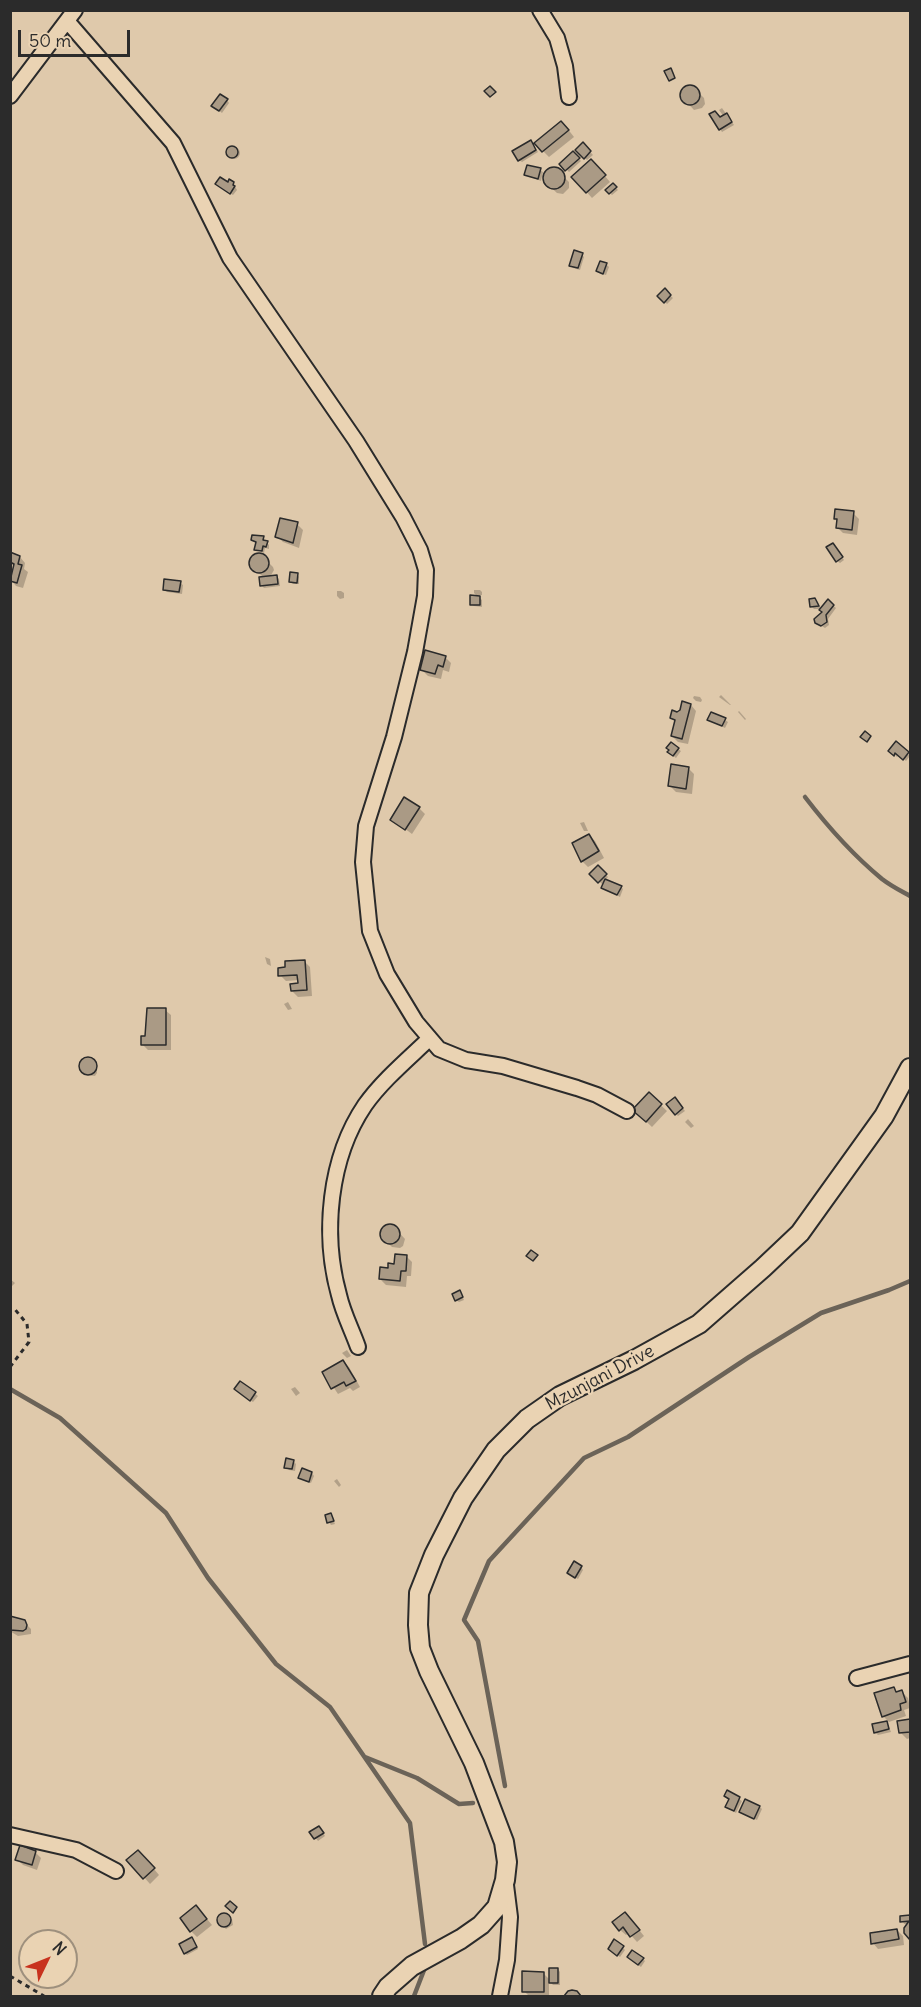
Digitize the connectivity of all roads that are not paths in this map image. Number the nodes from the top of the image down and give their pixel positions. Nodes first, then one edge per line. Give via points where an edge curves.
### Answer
1 (540, 10) edge
2 (72, 16) edge
3 (10, 96) edge
4 (569, 97) dead end
5 (429, 1039) junction
6 (910, 1068) edge
7 (627, 1111) dead end
8 (358, 1347) dead end
9 (910, 1664) edge
10 (857, 1678) dead end
11 (10, 1835) edge
12 (116, 1871) dead end
13 (505, 1880) junction
14 (382, 1996) edge
15 (500, 1996) edge

1 - 4 street via 557,38
2 - 3 street
2 - 5 street via 173,143 230,258 380,477 420,550 426,570 425,596 415,652 366,826 363,862 370,931 387,974
5 - 7 street via 452,1056 540,1076 597,1095
5 - 8 street via 364,1106 333,1183 333,1264 339,1296
6 - 13 main road, Mzunjani Drive via 884,1116 800,1233 699,1324 570,1391 527,1419 496,1450 463,1498 434,1555 419,1593 420,1648 474,1763 504,1842
9 - 10 street
11 - 12 street via 76,1850
13 - 14 main road, Mzunjani Drive via 497,1907 481,1925 412,1966
13 - 15 street via 510,1917

